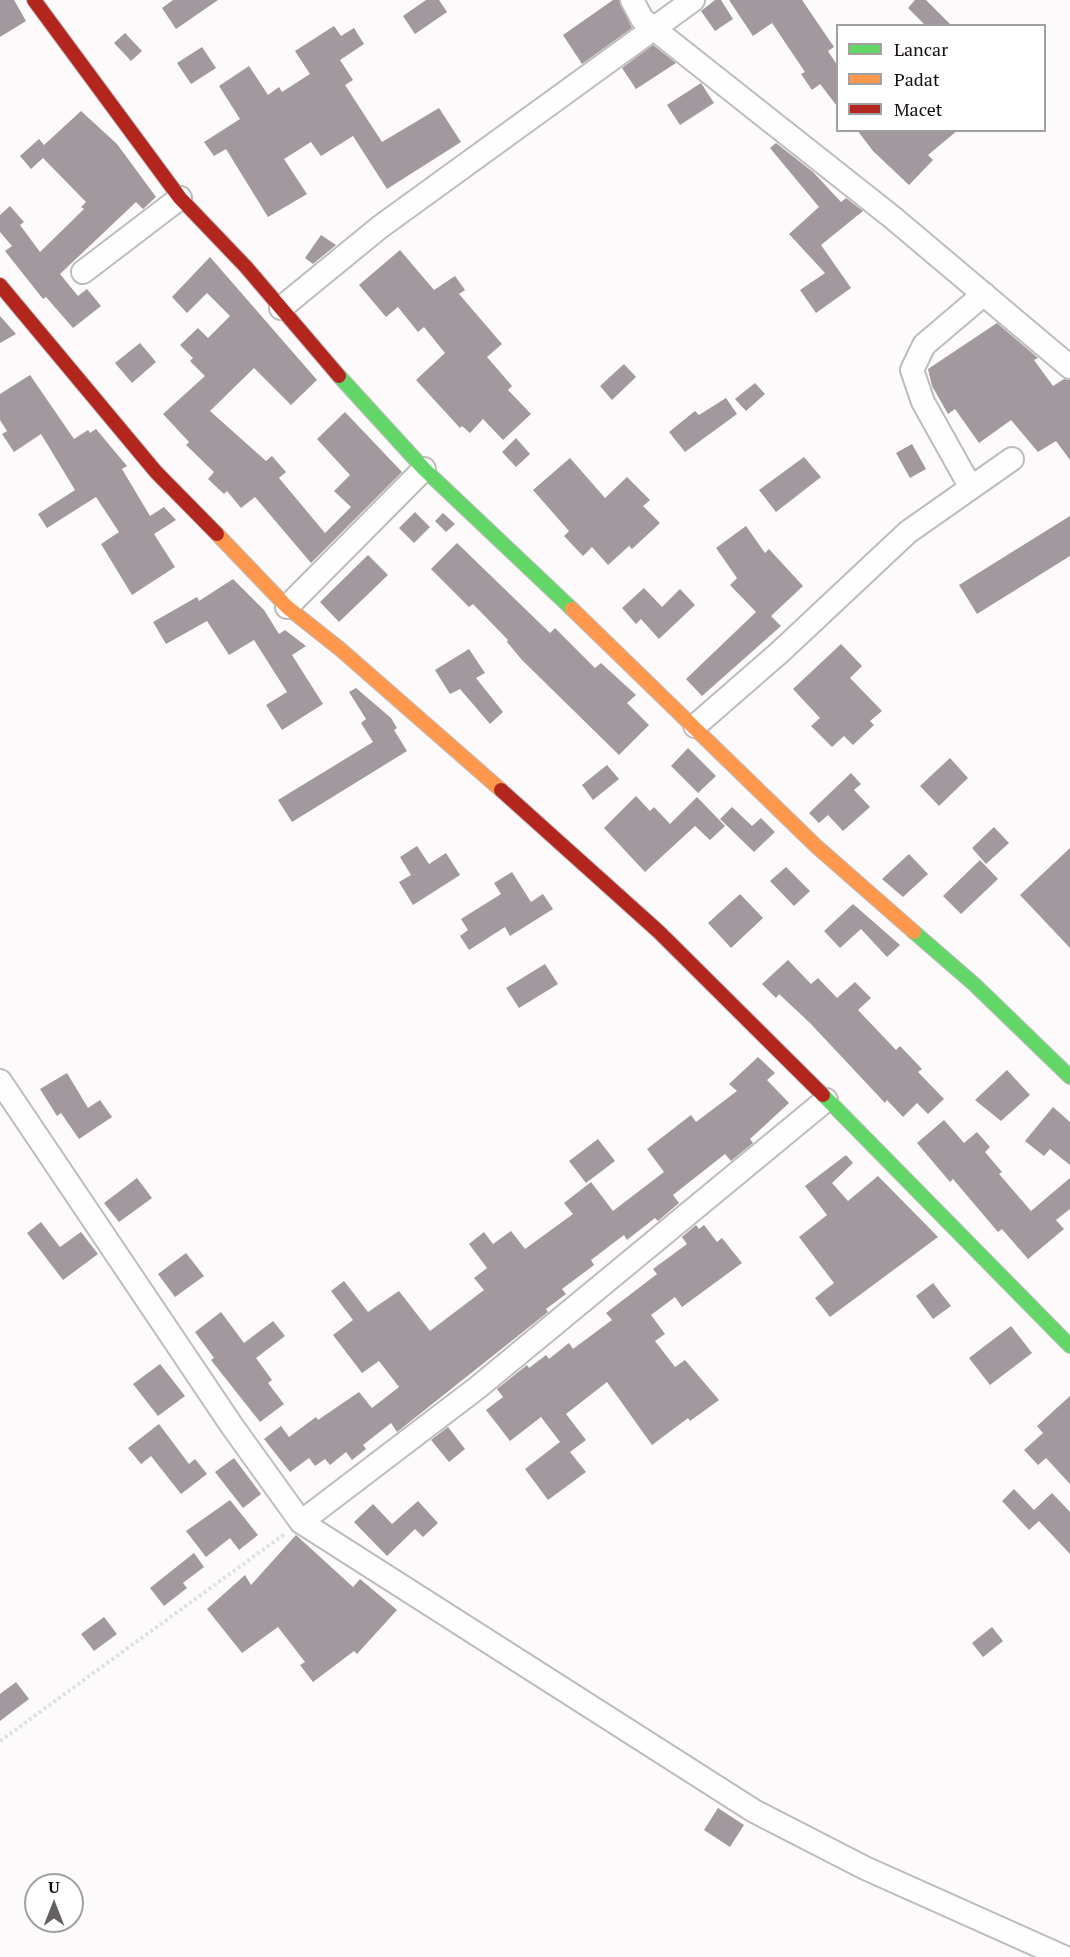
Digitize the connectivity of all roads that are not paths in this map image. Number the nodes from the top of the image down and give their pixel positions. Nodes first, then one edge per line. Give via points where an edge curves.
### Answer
1 (34, 0) edge
2 (632, 0) edge
3 (693, 0) edge
4 (659, 24) junction
5 (180, 198) junction
6 (83, 273) dead end
7 (0, 285) edge
8 (984, 294) junction
9 (281, 308) junction
10 (1070, 367) edge
11 (1012, 459) dead end
12 (424, 469) junction
13 (971, 488) junction
14 (287, 607) junction
15 (695, 726) junction
16 (1070, 1077) edge
17 (0, 1081) edge
18 (826, 1100) junction
19 (1070, 1346) edge
20 (301, 1522) junction
21 (1064, 1957) edge

1 - 5 street
2 - 4 street via 642,19
3 - 4 street
4 - 8 street
4 - 9 street via 380,227
5 - 6 street
5 - 9 street
7 - 14 street via 156,472
8 - 10 street
8 - 13 street via 924,345 912,370 924,402
9 - 12 street
11 - 13 street
12 - 14 street
12 - 15 street
13 - 15 street via 908,532
14 - 18 street via 340,649 651,924
15 - 16 street via 816,846 975,985
17 - 20 street
18 - 19 street
18 - 20 street via 477,1388
20 - 21 street via 754,1811 865,1868

